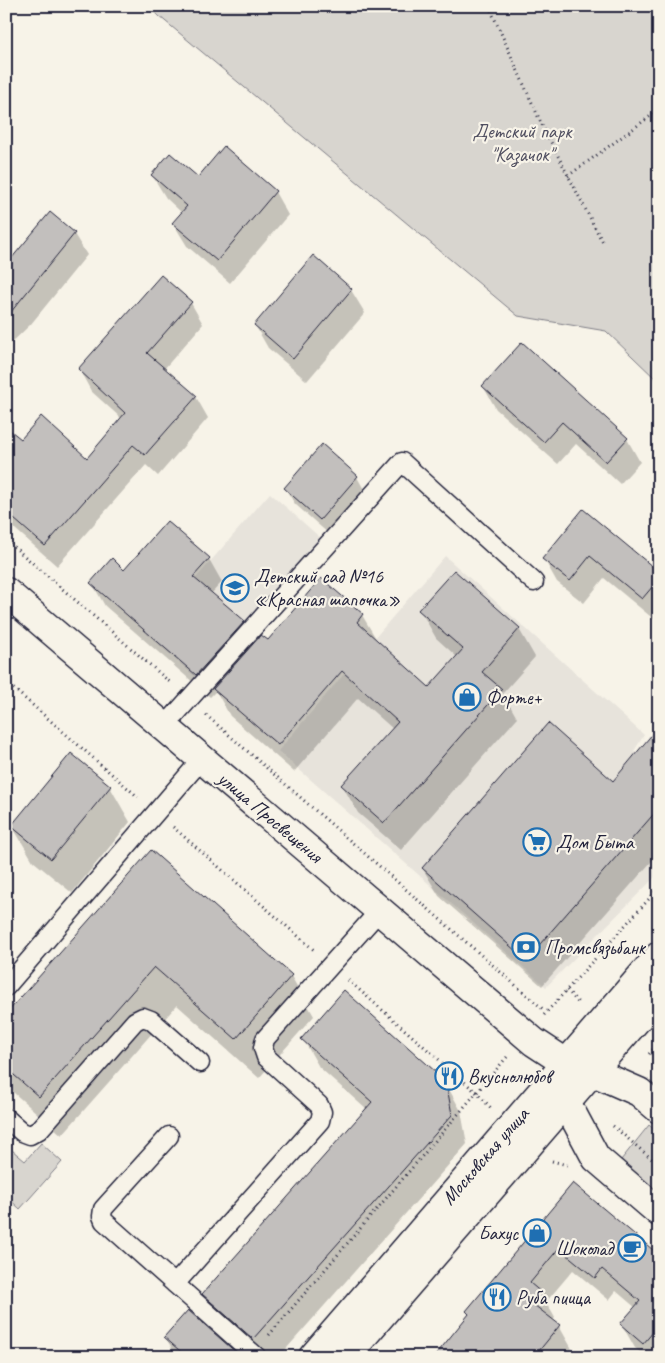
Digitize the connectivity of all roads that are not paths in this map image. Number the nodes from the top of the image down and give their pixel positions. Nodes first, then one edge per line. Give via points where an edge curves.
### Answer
1 (534, 582) dead end
2 (6, 592) edge
3 (164, 727) junction
4 (202, 759) junction
5 (380, 910) junction
6 (659, 956) edge
7 (6, 987) edge
8 (659, 994) edge
9 (200, 1063) dead end
10 (560, 1070) junction
11 (591, 1071) junction
12 (564, 1102) junction
13 (659, 1109) edge
14 (6, 1118) edge
15 (168, 1136) dead end
16 (659, 1212) edge
17 (175, 1284) junction
18 (255, 1355) edge
19 (313, 1357) edge
20 (345, 1357) edge

1 - 3 lane via 402,462
2 - 3 street, улица Просвещения
3 - 4 street, улица Просвещения
4 - 5 street, улица Просвещения
4 - 7 lane
5 - 10 street, улица Просвещения via 530,1038
5 - 17 lane via 265,1039 266,1057 319,1105 322,1112 320,1121
6 - 10 street, Московская улица
8 - 11 street, Московская улица
9 - 14 lane via 152,1020 143,1017 135,1021 39,1130 30,1135
10 - 11 street, улица Просвещения
10 - 12 street
10 - 19 street, Московская улица
11 - 12 street, Московская улица
11 - 13 street, улица Просвещения via 639,1092
12 - 16 street via 596,1158
12 - 20 street, Московская улица
15 - 17 lane via 103,1210 102,1216
17 - 18 lane

